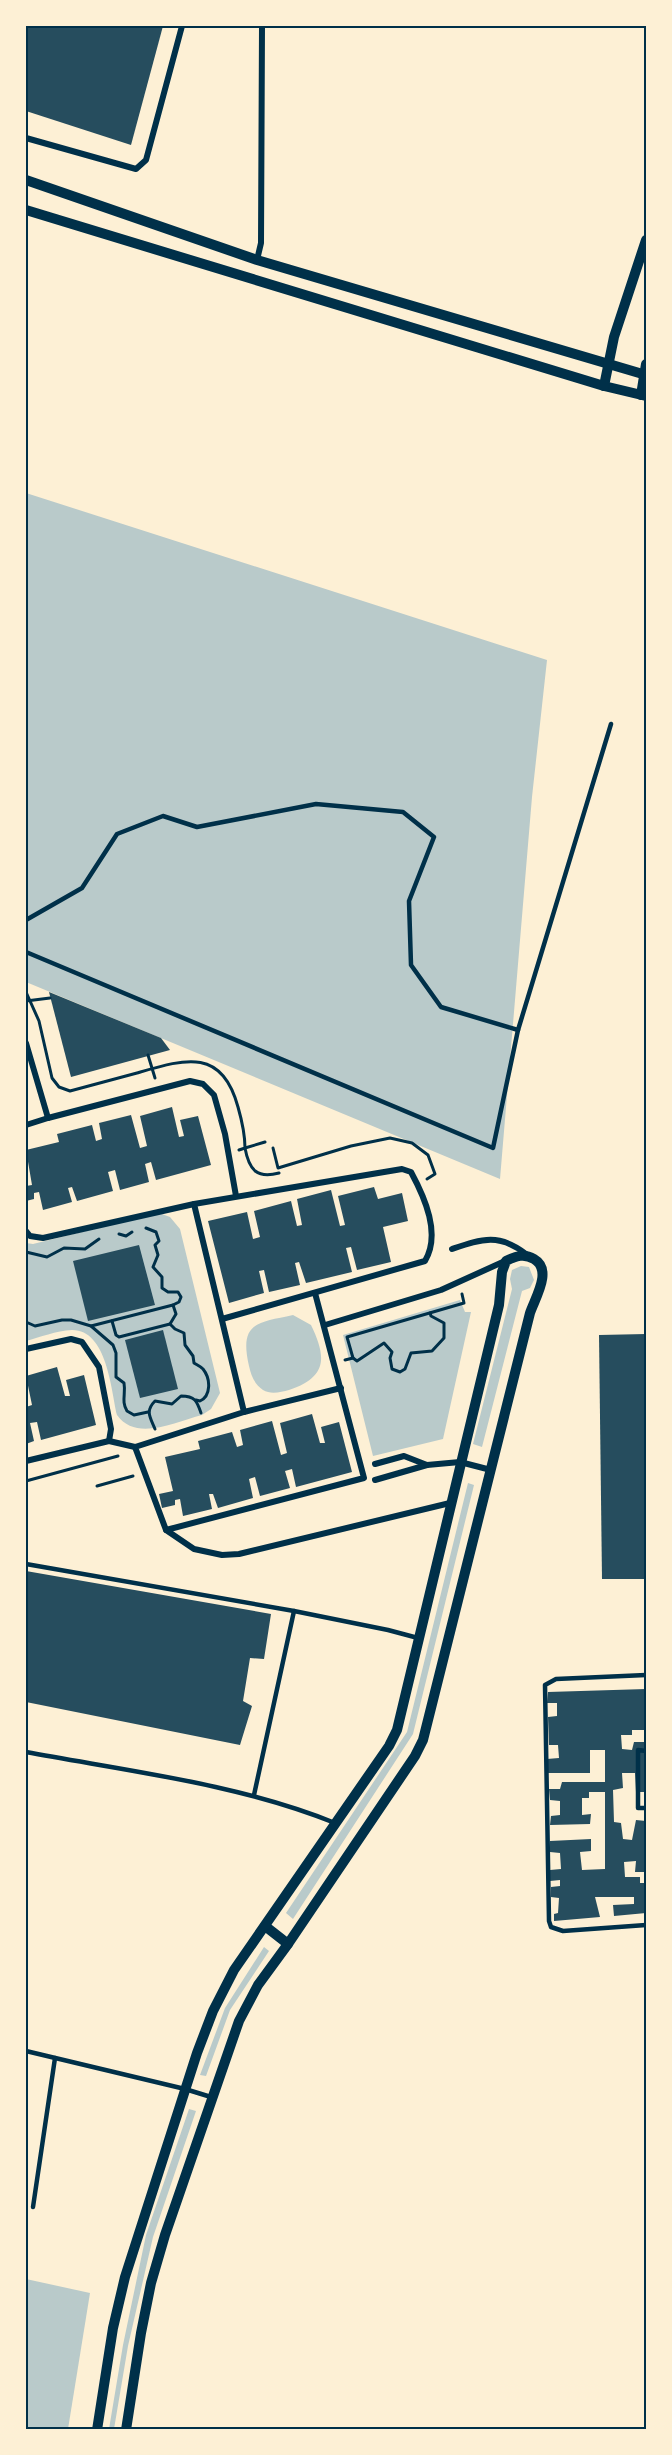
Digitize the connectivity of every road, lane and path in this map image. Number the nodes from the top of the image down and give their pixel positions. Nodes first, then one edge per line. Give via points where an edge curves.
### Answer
1 (182, 26) edge
2 (262, 26) edge
3 (26, 138) edge
4 (26, 180) edge
5 (26, 210) edge
6 (646, 240) edge
7 (257, 260) junction
8 (608, 366) junction
9 (646, 372) edge
10 (604, 386) junction
11 (644, 396) edge
12 (611, 723) dead end
13 (26, 920) edge
14 (26, 952) edge
15 (26, 992) edge
16 (51, 998) dead end
17 (30, 1000) junction
18 (26, 1001) edge
19 (518, 1030) junction
20 (26, 1042) edge
21 (148, 1055) dead end
22 (152, 1068) junction
23 (158, 1089) junction
24 (48, 1118) junction
25 (26, 1125) edge
26 (265, 1142) dead end
27 (245, 1148) junction
28 (273, 1148) dead end
29 (279, 1173) dead end
30 (416, 1182) junction
31 (236, 1196) junction
32 (194, 1204) junction
33 (144, 1227) dead end
34 (136, 1228) dead end
35 (26, 1231) edge
36 (117, 1234) dead end
37 (105, 1235) dead end
38 (452, 1249) dead end
39 (26, 1252) edge
40 (527, 1255) junction
41 (506, 1261) junction
42 (460, 1283) junction
43 (315, 1293) junction
44 (173, 1305) junction
45 (430, 1313) junction
46 (222, 1318) junction
47 (112, 1320) junction
48 (170, 1324) junction
49 (325, 1325) junction
50 (91, 1326) dead end
51 (26, 1349) edge
52 (353, 1358) junction
53 (334, 1363) junction
54 (340, 1388) junction
55 (196, 1400) junction
56 (244, 1412) junction
57 (205, 1423) junction
58 (158, 1439) junction
59 (108, 1441) junction
60 (136, 1450) junction
61 (26, 1461) edge
62 (460, 1462) junction
63 (375, 1464) dead end
64 (427, 1465) junction
65 (491, 1470) junction
66 (146, 1473) junction
67 (375, 1480) dead end
68 (26, 1481) edge
69 (97, 1486) dead end
70 (450, 1503) junction
71 (166, 1530) junction
72 (26, 1564) edge
73 (294, 1611) junction
74 (419, 1639) junction
75 (646, 1675) edge
76 (646, 1750) edge
77 (26, 1752) edge
78 (254, 1795) junction
79 (646, 1808) edge
80 (336, 1823) junction
81 (646, 1925) edge
82 (265, 1926) junction
83 (288, 1944) junction
84 (26, 2051) edge
85 (55, 2058) junction
86 (185, 2089) junction
87 (211, 2097) junction
88 (33, 2207) dead end
89 (97, 2430) edge
90 (126, 2430) edge

1 - 3 street via 146,160 136,169
2 - 7 street via 261,243
4 - 7 street
5 - 10 street
6 - 8 street
7 - 8 street
8 - 9 street
8 - 10 street
9 - 11 street
10 - 11 street
12 - 19 lane
13 - 19 lane via 82,888 117,834 164,816 197,827 316,804 403,812 434,837 409,901 411,965 441,1007
14 - 19 lane via 493,1148
15 - 17 path
16 - 17 path
17 - 18 path
17 - 22 path via 52,1078 59,1087 70,1090
20 - 24 street
21 - 22 path
22 - 23 path
22 - 27 path via 197,1060 221,1072 233,1089
23 - 24 street
23 - 31 street via 190,1081 203,1084 214,1095
24 - 25 street
26 - 27 path
27 - 29 path via 251,1167 259,1174
28 - 30 path via 278,1168 390,1138 412,1143 428,1155 435,1174
30 - 31 street via 411,1172 402,1169
30 - 43 street via 429,1213 432,1235 431,1251 425,1261
31 - 32 street
32 - 35 street via 43,1238 30,1236
32 - 46 street
33 - 44 path via 156,1232 159,1241 153,1267 162,1277 162,1288 178,1292 181,1297
34 - 36 path via 126,1236
37 - 39 path via 85,1249 64,1248 47,1257
38 - 40 street via 500,1239
40 - 41 street
40 - 65 street via 543,1270 542,1281 530,1313
41 - 42 street
41 - 62 street
42 - 45 path via 464,1303
42 - 49 street
43 - 46 street
43 - 49 street
44 - 47 path
44 - 48 path via 176,1314
45 - 52 path via 347,1336
45 - 52 path via 444,1323 444,1338 432,1351 411,1353 400,1372 392,1369 392,1352 384,1343 362,1359
46 - 56 street
47 - 48 path via 119,1337
47 - 50 path
48 - 55 path via 184,1333 194,1363 205,1373 209,1392 203,1400
49 - 53 street
51 - 59 street via 71,1339 81,1342 99,1367 111,1429
52 - 53 path
53 - 54 street
54 - 56 street
54 - 71 street via 364,1478
55 - 57 path
55 - 58 path via 181,1396 172,1404 155,1401 150,1406 148,1412
56 - 57 street
57 - 58 street
58 - 60 street
59 - 60 street
59 - 61 street
60 - 66 street
60 - 68 path
62 - 64 street
62 - 65 street
62 - 70 street
63 - 64 street via 404,1456
64 - 67 street
65 - 83 street via 423,1740
66 - 69 path
66 - 71 street
70 - 71 street via 239,1554 194,1549
70 - 74 street
72 - 73 lane
73 - 74 lane
73 - 78 lane
74 - 80 street via 397,1730
75 - 81 lane via 556,1679 545,1685 551,1927 563,1931
76 - 79 lane via 638,1750 638,1808
77 - 78 lane
78 - 80 lane
80 - 82 street
82 - 83 street
82 - 86 street via 234,1970 213,2011
83 - 87 street via 239,2020
84 - 85 lane
85 - 86 lane
85 - 88 lane
86 - 87 lane
86 - 89 street via 125,2277
87 - 90 street via 152,2283

